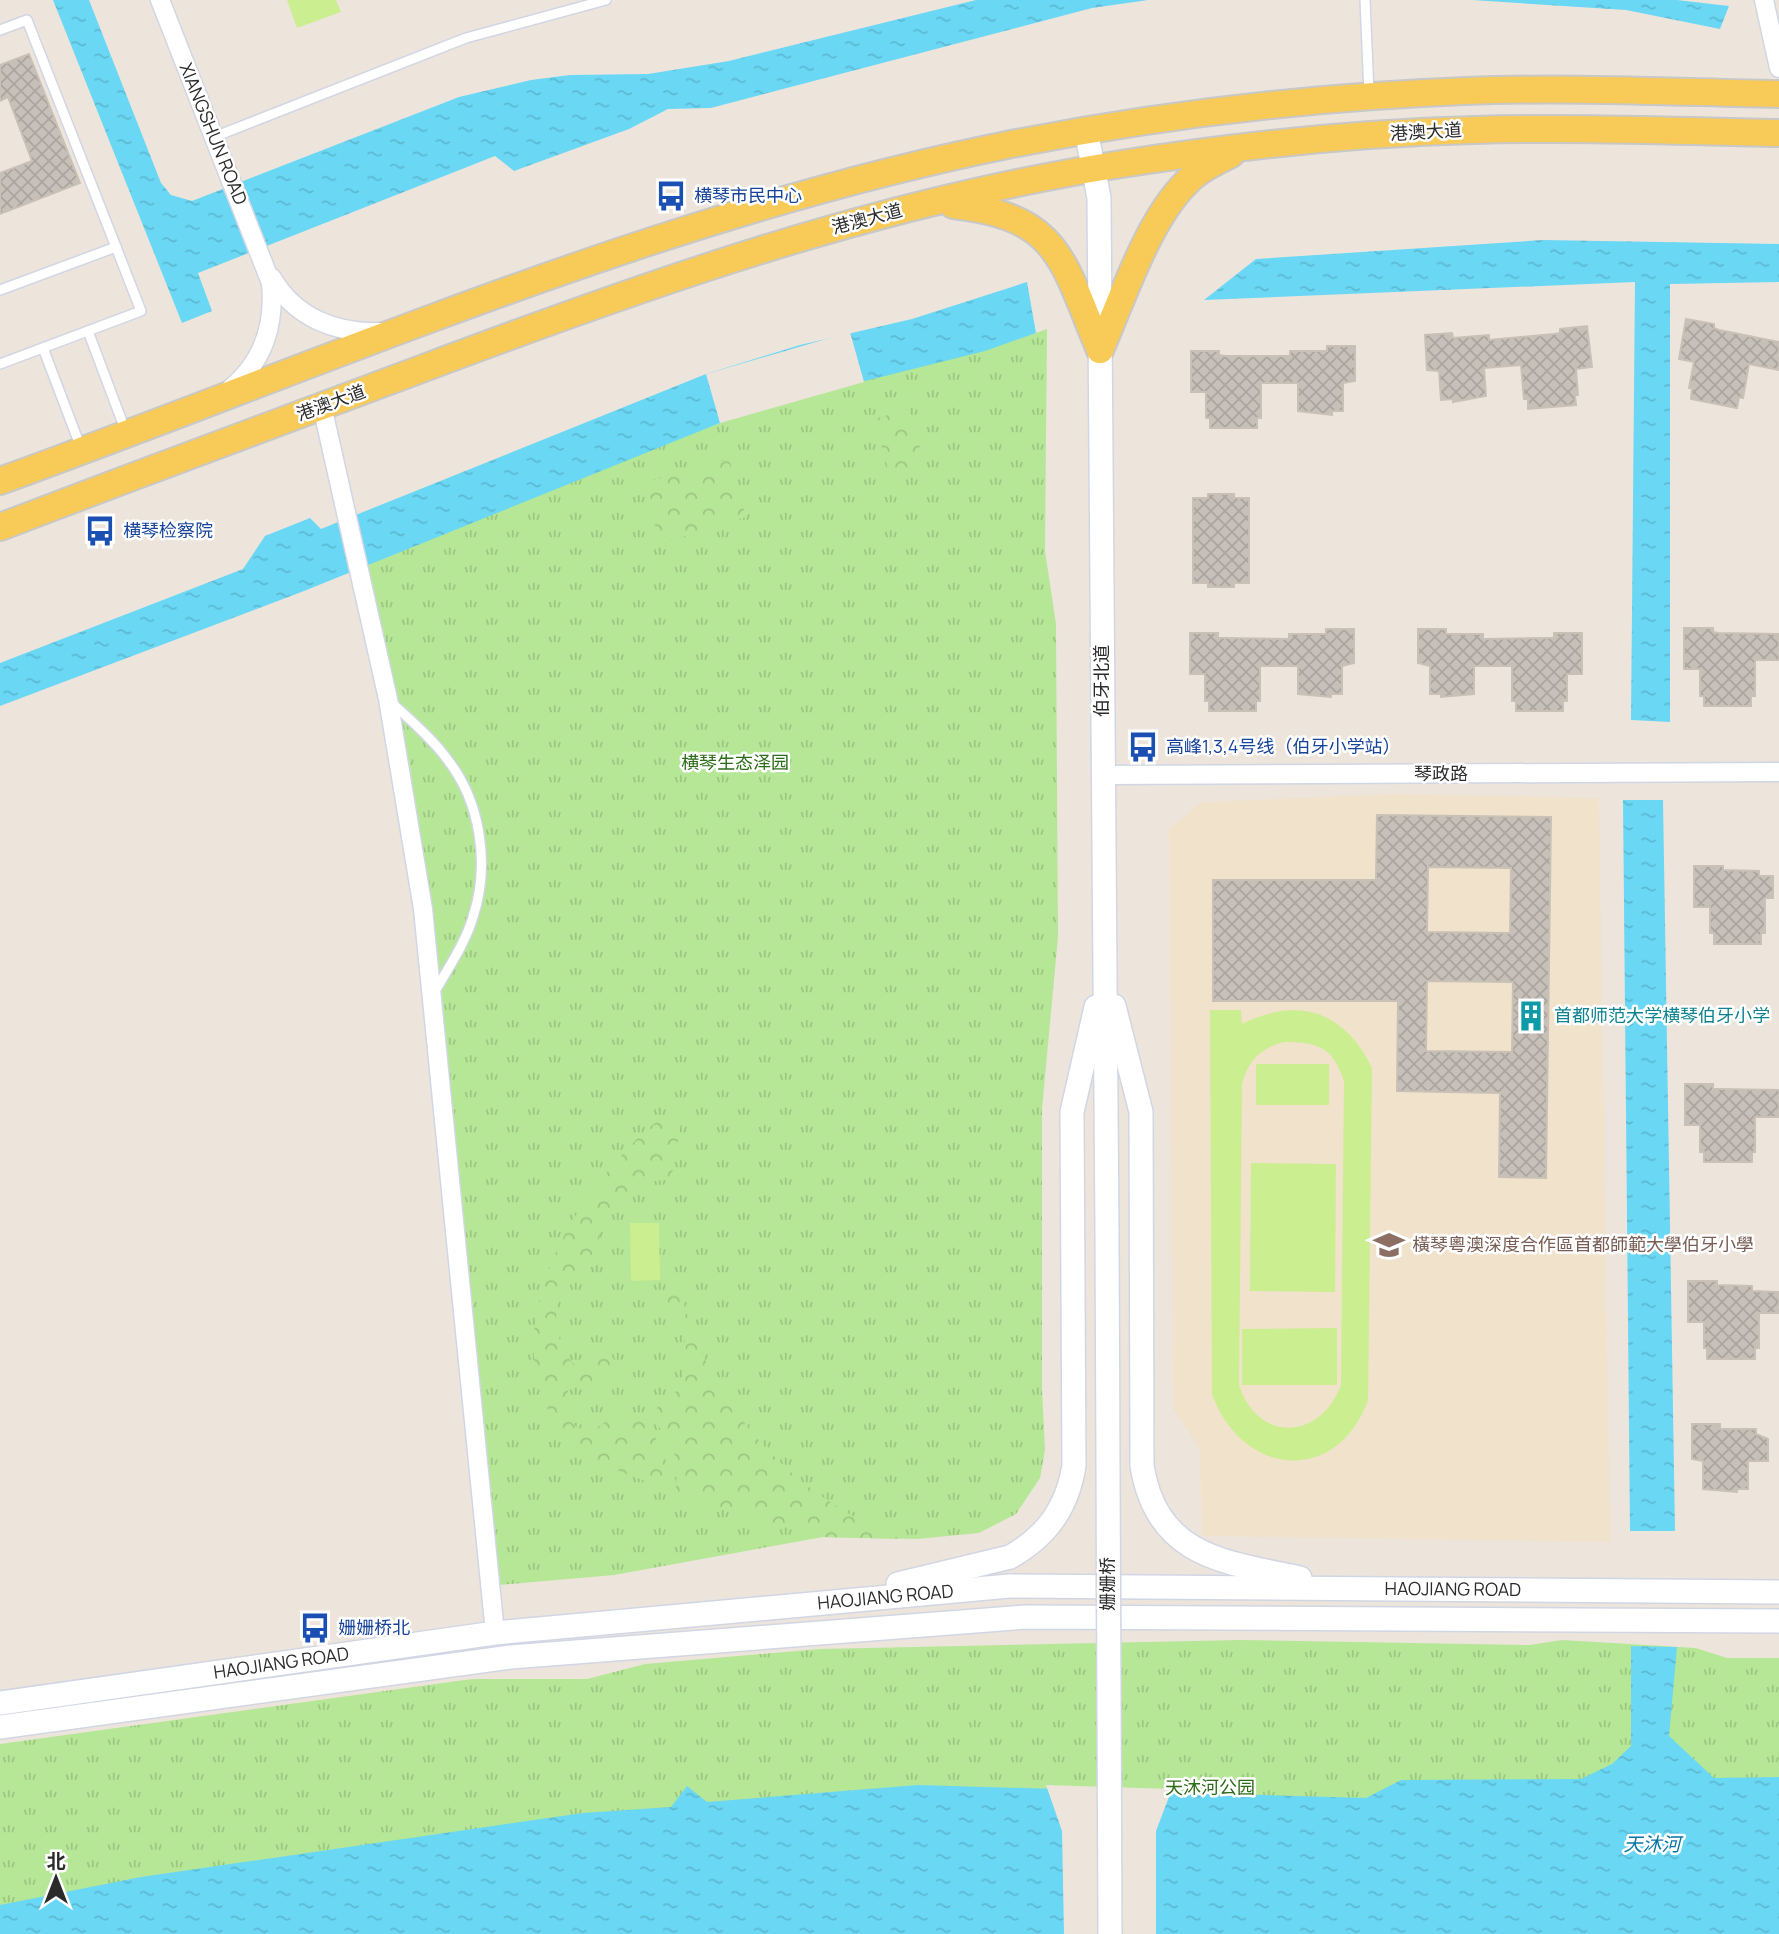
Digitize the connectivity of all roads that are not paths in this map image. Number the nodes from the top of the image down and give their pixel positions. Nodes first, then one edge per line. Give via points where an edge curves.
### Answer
1 (160, 0) edge
2 (606, 0) edge
3 (1365, 0) edge
4 (1764, 0) edge
5 (0, 30) edge
6 (1779, 68) edge
7 (1779, 94) edge
8 (1369, 96) junction
9 (1086, 130) junction
10 (1779, 133) edge
11 (214, 137) junction
12 (1262, 145) junction
13 (1093, 169) junction
14 (930, 202) junction
15 (116, 247) junction
16 (267, 268) junction
17 (0, 290) edge
18 (88, 331) junction
19 (400, 331) junction
20 (43, 348) junction
21 (1100, 350) junction
22 (0, 364) edge
23 (215, 400) junction
24 (322, 406) junction
25 (126, 433) junction
26 (82, 450) junction
27 (0, 481) edge
28 (0, 527) edge
29 (388, 699) junction
30 (1779, 772) edge
31 (1103, 775) junction
32 (1105, 970) junction
33 (432, 998) junction
34 (1107, 1233) joint
35 (1347, 1588) junction
36 (1779, 1592) edge
37 (804, 1605) junction
38 (1779, 1621) edge
39 (495, 1633) junction
40 (0, 1703) edge
41 (0, 1727) edge
42 (1110, 1934) edge

1 - 11 street, XIANGSHUN ROAD
2 - 11 lane via 466,38
3 - 8 lane
4 - 6 street
5 - 15 lane via 27,20
7 - 8 main road via 1559,89
8 - 9 main road
9 - 13 main road, 伯牙北道
9 - 19 main road via 923,164 762,206
10 - 12 main road, 港澳大道 via 1470,130
11 - 16 street, XIANGSHUN ROAD
12 - 13 main road, 港澳大道
12 - 21 main road via 1210,164 1169,202
13 - 14 main road, 港澳大道
13 - 21 main road, 伯牙北道 via 1098,198
14 - 21 main road via 1004,213 1045,239 1063,264
14 - 24 main road, 港澳大道 via 696,269
15 - 17 lane
15 - 18 lane via 141,311
16 - 19 street, XIANGSHUN ROAD via 289,300 320,322 349,331
16 - 23 street, XIANGSHUN ROAD via 272,314 265,344 250,370
18 - 20 lane
18 - 25 lane
19 - 23 main road
20 - 22 lane
20 - 26 lane
21 - 31 main road, 伯牙北道
23 - 25 main road
24 - 28 main road, 港澳大道
24 - 29 street
25 - 26 main road
26 - 27 main road
29 - 33 street via 413,839
29 - 33 lane via 449,761 471,802 481,848 473,917
30 - 31 street, 琴政路
31 - 32 main road, 伯牙北道
32 - 34 main road, 伯牙北道
32 - 35 main road via 1141,1112 1142,1466 1150,1498 1166,1526 1206,1556
32 - 37 main road via 1072,1112 1074,1466 1066,1499 1050,1527 1010,1557
33 - 39 street
34 - 42 main road, 姗姗桥, bridge
35 - 36 main road, HAOJIANG ROAD
35 - 37 main road, HAOJIANG ROAD via 1009,1586
37 - 39 main road, HAOJIANG ROAD
38 - 41 main road, HAOJIANG ROAD via 1026,1617 511,1657
39 - 40 main road, HAOJIANG ROAD

